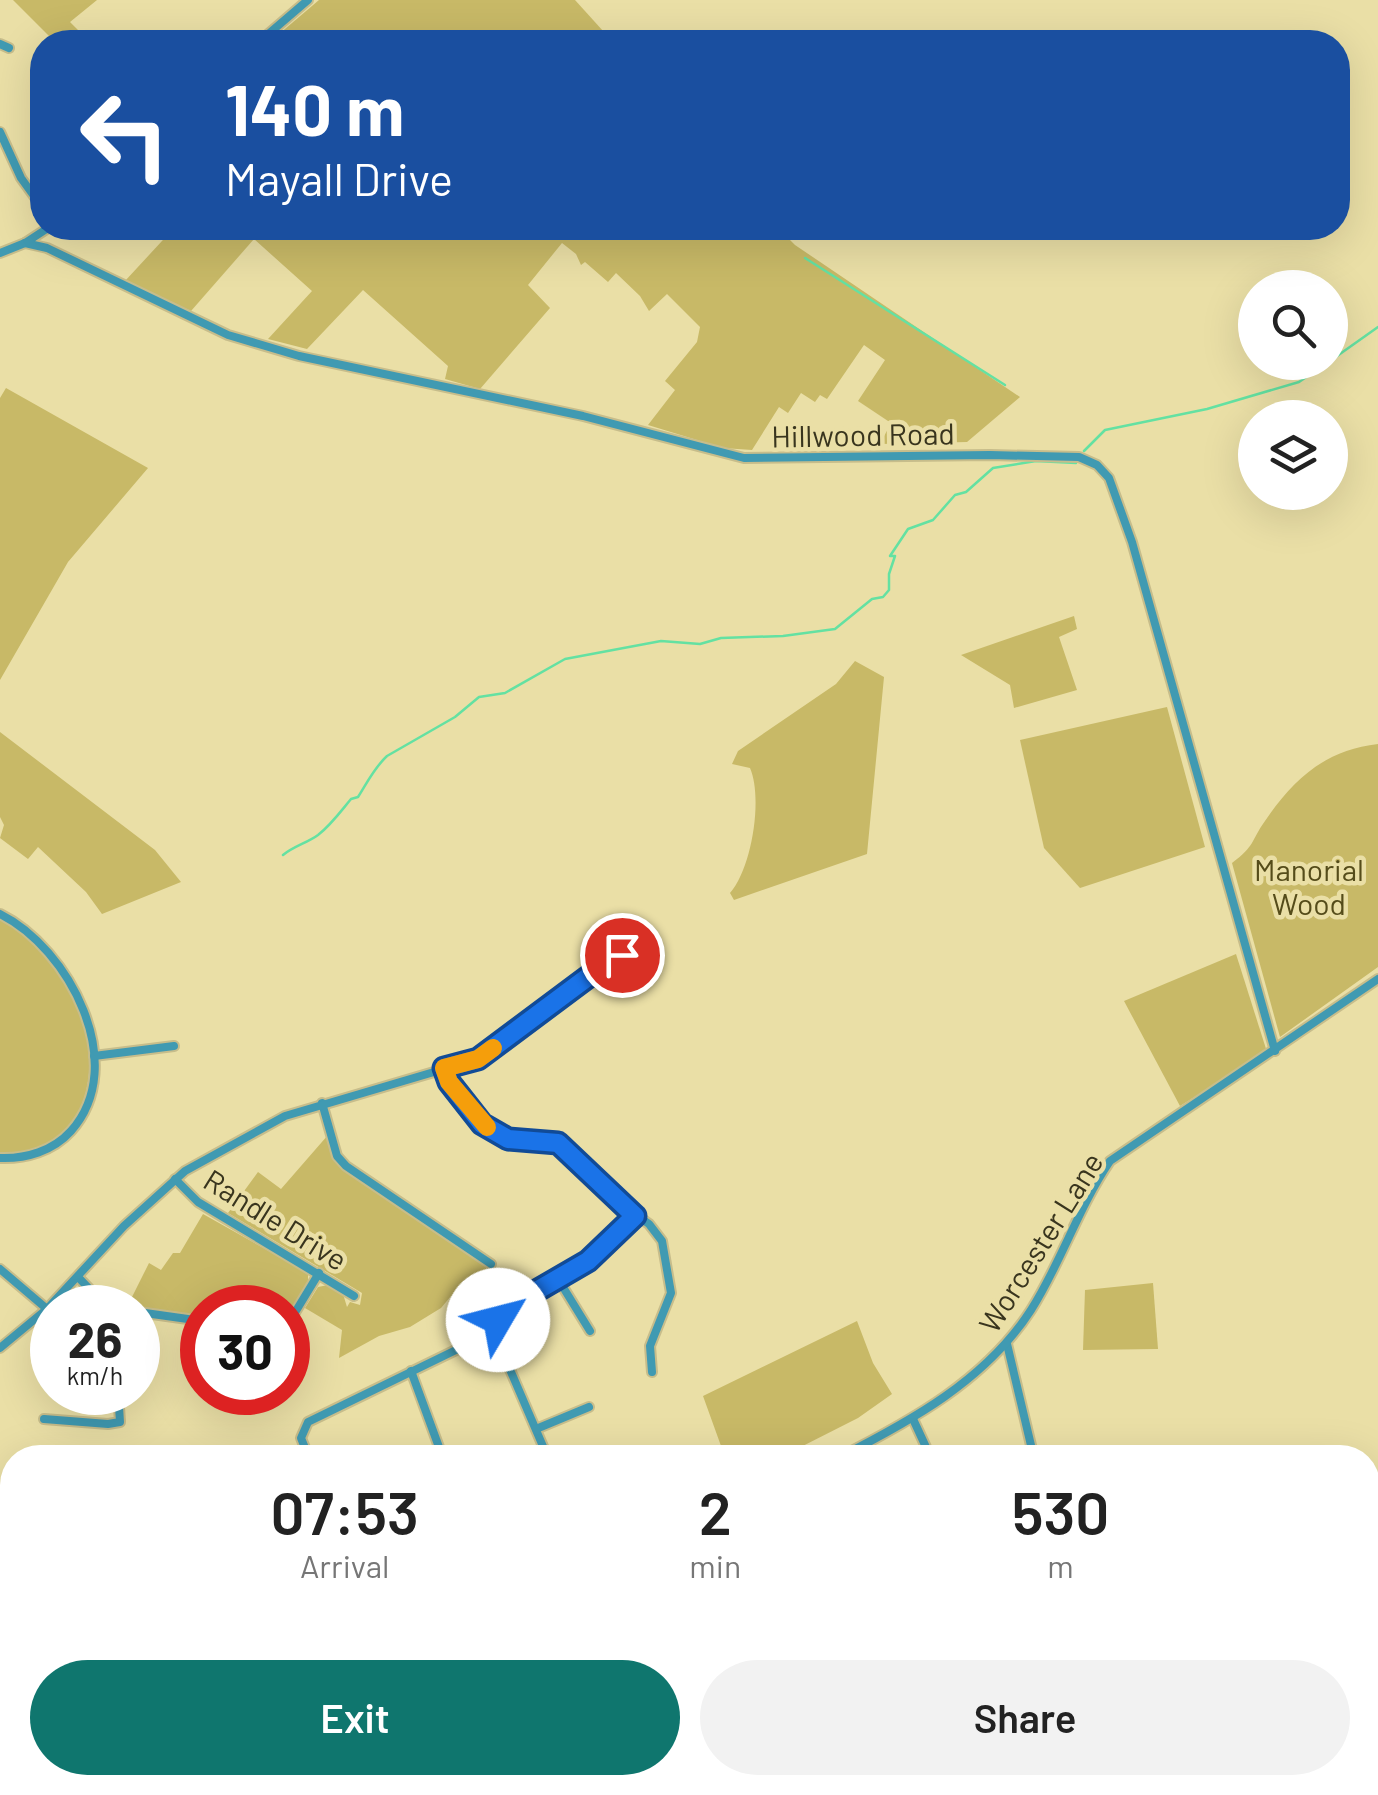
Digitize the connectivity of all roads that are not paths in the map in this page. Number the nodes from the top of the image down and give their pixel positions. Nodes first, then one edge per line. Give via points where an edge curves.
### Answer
1 (308, 0) edge
2 (273, 30) edge
3 (0, 132) edge
4 (30, 190) edge
5 (30, 240) edge
6 (48, 240) edge
7 (25, 243) junction
8 (48, 248) junction
9 (0, 254) edge
10 (0, 914) edge
11 (626, 961) dead end
12 (1378, 978) edge
13 (174, 1046) dead end
14 (1275, 1051) junction
15 (94, 1056) junction
16 (444, 1068) junction
17 (322, 1103) junction
18 (0, 1158) edge
19 (176, 1179) junction
20 (635, 1216) junction
21 (491, 1264) dead end
22 (0, 1269) edge
23 (319, 1273) junction
24 (78, 1277) junction
25 (558, 1279) junction
26 (70, 1285) edge
27 (85, 1285) edge
28 (310, 1288) edge
29 (30, 1295) edge
30 (354, 1296) dead end
31 (30, 1323) edge
32 (495, 1331) junction
33 (590, 1331) dead end
34 (1006, 1344) junction
35 (650, 1346) junction
36 (661, 1346) dead end
37 (0, 1348) edge
38 (412, 1371) junction
39 (652, 1372) dead end
40 (572, 1402) dead end
41 (589, 1407) dead end
42 (576, 1412) junction
43 (120, 1415) edge
44 (44, 1418) dead end
45 (913, 1419) junction
46 (536, 1429) junction
47 (304, 1445) edge
48 (438, 1445) edge
49 (543, 1445) edge
50 (863, 1445) edge
51 (925, 1445) edge
52 (1031, 1445) edge

1 - 2 street
3 - 4 street
5 - 7 street
6 - 8 street
7 - 8 street, Hillwood Road
7 - 9 street
8 - 14 street, Hillwood Road via 228,335 744,458 1050,455 1091,461 1109,478 1132,542
10 - 15 street via 60,964 88,1024
11 - 16 street via 616,956 478,1059
12 - 14 street, Worcester Lane
13 - 15 street
14 - 34 street, Worcester Lane via 1110,1161
15 - 18 street via 89,1102 68,1134 39,1153
16 - 17 street
16 - 20 street via 482,1124 508,1139 558,1143
17 - 19 street via 251,1132
17 - 21 street via 346,1166
19 - 23 street, Randle Drive via 198,1202
19 - 24 street
20 - 25 street via 588,1261
20 - 35 street via 658,1233 671,1280
22 - 29 street
23 - 28 street
23 - 30 street, Randle Drive
24 - 26 street
24 - 27 street
25 - 32 street via 505,1311
25 - 33 street
31 - 37 street
32 - 38 street
32 - 46 street
34 - 45 street, Worcester Lane
34 - 52 street
35 - 36 street
35 - 39 street
38 - 47 street via 308,1422
38 - 48 street
40 - 42 street
41 - 42 street
42 - 46 street
43 - 44 street via 120,1422 108,1424
45 - 50 street, Worcester Lane
45 - 51 street
46 - 49 street

